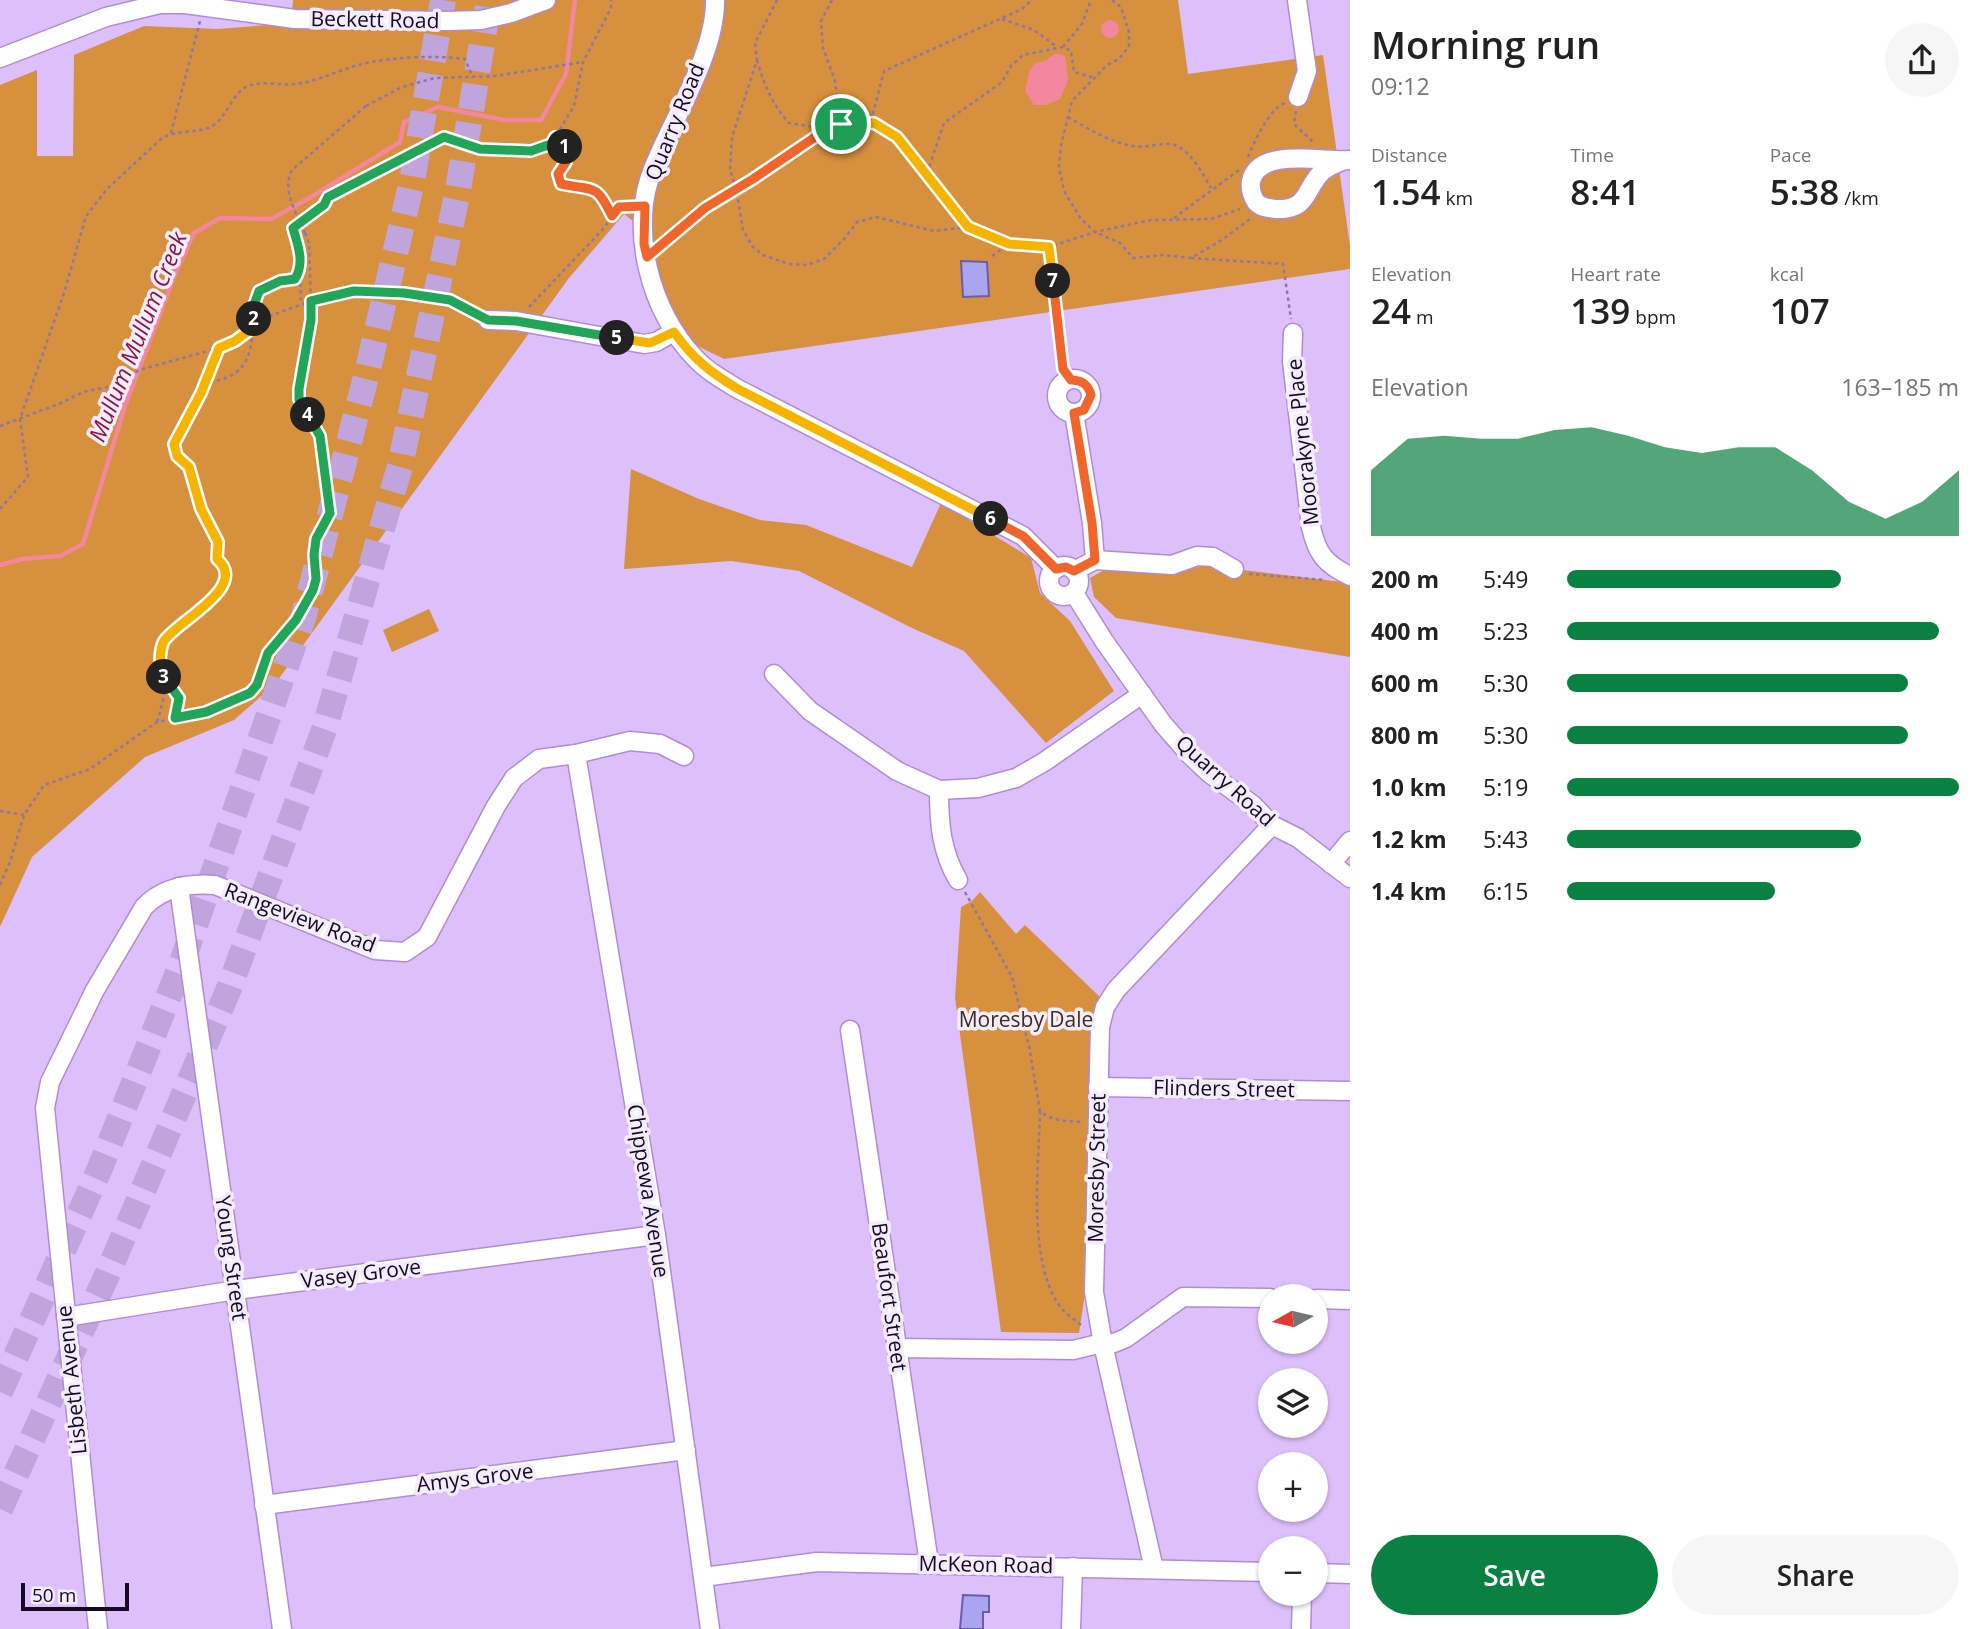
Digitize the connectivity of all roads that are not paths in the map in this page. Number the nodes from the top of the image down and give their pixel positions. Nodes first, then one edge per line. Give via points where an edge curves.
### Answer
1 (546, 0) edge
2 (715, 0) edge
3 (1297, 0) edge
4 (269, 8) edge
5 (0, 58) edge
6 (1297, 97) road end
7 (1341, 160) edge
8 (488, 320) road end
9 (674, 332) junction
10 (1293, 333) road end
11 (1074, 413) junction
12 (1095, 560) junction
13 (1234, 569) road end
14 (1065, 570) junction
15 (1350, 576) edge
16 (1074, 593) junction
17 (774, 674) dead end
18 (1142, 694) junction
19 (576, 754) junction
20 (684, 756) dead end
21 (939, 790) junction
22 (1272, 825) junction
23 (1350, 841) edge
24 (1331, 864) junction
25 (1350, 878) edge
26 (958, 880) road end
27 (179, 887) junction
28 (850, 1030) dead end
29 (1098, 1087) junction
30 (1350, 1091) edge
31 (46, 1131) joint
32 (656, 1235) junction
33 (236, 1290) junction
34 (1258, 1298) edge
35 (1328, 1299) edge
36 (1350, 1300) edge
37 (66, 1317) junction
38 (1103, 1344) junction
39 (896, 1348) junction
40 (686, 1450) junction
41 (264, 1505) junction
42 (929, 1563) junction
43 (1073, 1567) junction
44 (1154, 1569) junction
45 (1258, 1572) edge
46 (1328, 1573) edge
47 (1350, 1574) edge
48 (703, 1577) junction
49 (1302, 1606) edge
50 (98, 1629) edge
51 (282, 1629) edge
52 (710, 1629) edge
53 (1071, 1629) edge
54 (1301, 1629) edge

1 - 4 street, Beckett Road via 472,21 322,20
2 - 9 street, Quarry Road via 709,37 651,172 645,206 644,244 653,288
3 - 6 street via 1307,71
4 - 5 street, Beckett Road via 172,4 136,9
7 - 7 street via 1319,174 1305,199 1292,208 1260,204 1251,190 1259,168 1289,159
8 - 9 street via 644,344
9 - 14 street, Quarry Road via 705,368 738,389 1023,536
10 - 15 street, Moorakyne Place via 1292,361 1316,550 1334,569
11 - 11 street via 1084,410 1091,395 1086,385 1071,380 1061,385 1057,396 1064,410
11 - 12 street
12 - 13 street via 1172,565 1197,556 1211,557
12 - 14 street
14 - 16 street via 1079,584
14 - 16 street, Quarry Road via 1051,576 1052,590 1060,596
16 - 18 street, Quarry Road
17 - 21 street via 810,711 897,771
18 - 21 street via 1016,778 978,788
18 - 22 street, Quarry Road via 1189,754
19 - 20 street, Rangeview Road via 630,741 660,744
19 - 27 street, Rangeview Road via 540,759 514,778 427,937 405,951 375,950 215,885
19 - 32 street, Chippewa Avenue
21 - 26 street via 941,838
22 - 24 street, Quarry Road
22 - 29 street, Moresby Street via 1116,990 1100,1027
23 - 24 street
24 - 25 street, Quarry Road
27 - 31 street, Rangeview Road via 144,907 94,990 50,1082
27 - 33 street, Young Street
28 - 39 street, Beaufort Street
29 - 30 street, Flinders Street
29 - 38 street, Moresby Street via 1094,1292
31 - 37 street, Lisbeth Avenue
32 - 33 street, Vasey Grove
32 - 40 street, Chippewa Avenue
33 - 37 street, Vasey Grove
33 - 41 street, Young Street
34 - 38 street via 1183,1297 1126,1338
35 - 36 street
37 - 50 street, Lisbeth Avenue
38 - 39 street via 1073,1350
38 - 44 street, Moresby Street
39 - 42 street, Beaufort Street
40 - 41 street, Amys Grove
40 - 48 street, Chippewa Avenue
41 - 51 street, Young Street
42 - 43 street, McKeon Road
42 - 48 street, McKeon Road via 817,1562
43 - 44 street, McKeon Road
43 - 53 street
44 - 45 street, McKeon Road
46 - 47 street
48 - 52 street, Chippewa Avenue
49 - 54 street

